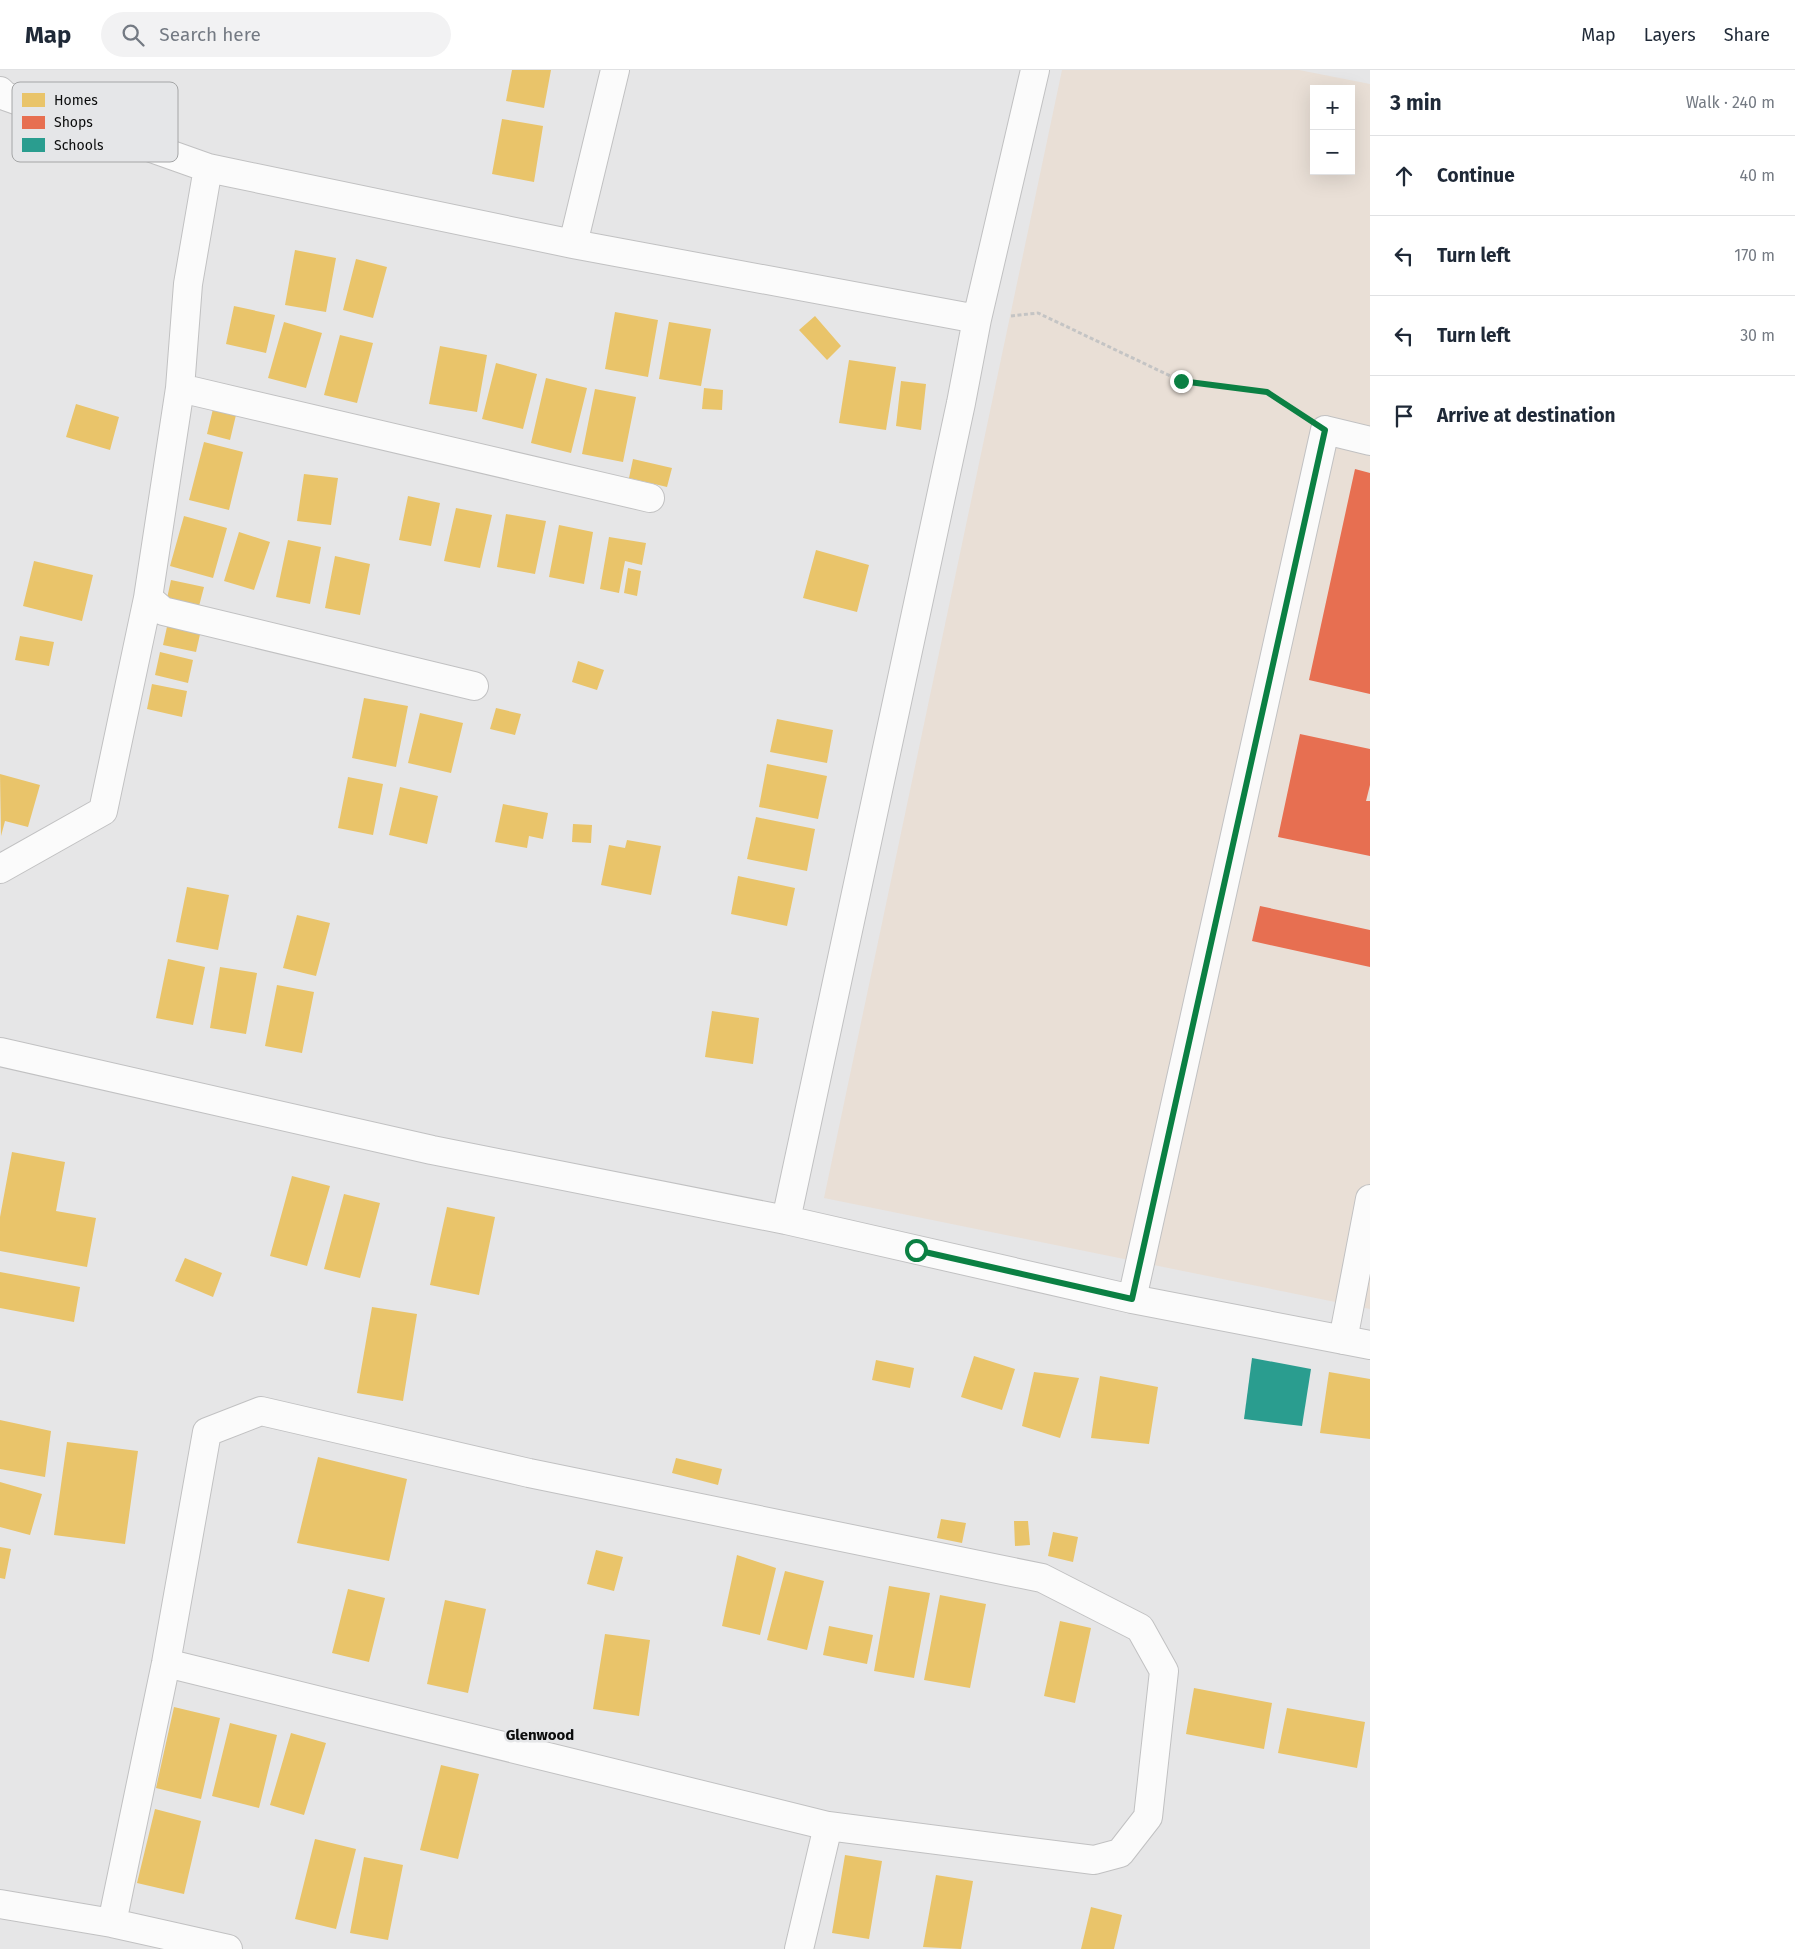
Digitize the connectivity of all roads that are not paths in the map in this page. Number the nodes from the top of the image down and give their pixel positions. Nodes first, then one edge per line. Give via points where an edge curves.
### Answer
1 (615, 70) edge
2 (1035, 70) edge
3 (0, 90) edge
4 (12, 98) edge
5 (178, 157) edge
6 (208, 168) junction
7 (573, 244) junction
8 (977, 319) junction
9 (180, 388) junction
10 (1370, 441) edge
11 (650, 498) dead end
12 (148, 598) junction
13 (474, 686) dead end
14 (0, 869) edge
15 (0, 1052) edge
16 (1370, 1199) edge
17 (786, 1220) junction
18 (1132, 1299) junction
19 (1342, 1340) junction
20 (1370, 1345) edge
21 (166, 1663) junction
22 (828, 1826) junction
23 (0, 1904) edge
24 (112, 1923) junction
25 (228, 1949) edge
26 (799, 1949) edge

1 - 7 street
2 - 8 street
3 - 4 street
5 - 6 street
6 - 7 street
6 - 9 street via 188,284
7 - 8 street
8 - 17 street
9 - 11 street
9 - 12 street
10 - 18 street via 1325,430
12 - 13 street via 163,611
12 - 14 street via 103,811
15 - 17 street via 432,1150
16 - 19 street
17 - 18 street
18 - 19 street
19 - 20 street
21 - 22 street
21 - 22 street via 207,1432 261,1411 529,1473 1042,1578 1140,1628 1164,1671 1148,1817 1120,1853 1094,1860
21 - 24 street
22 - 26 street
23 - 24 street
24 - 25 street

